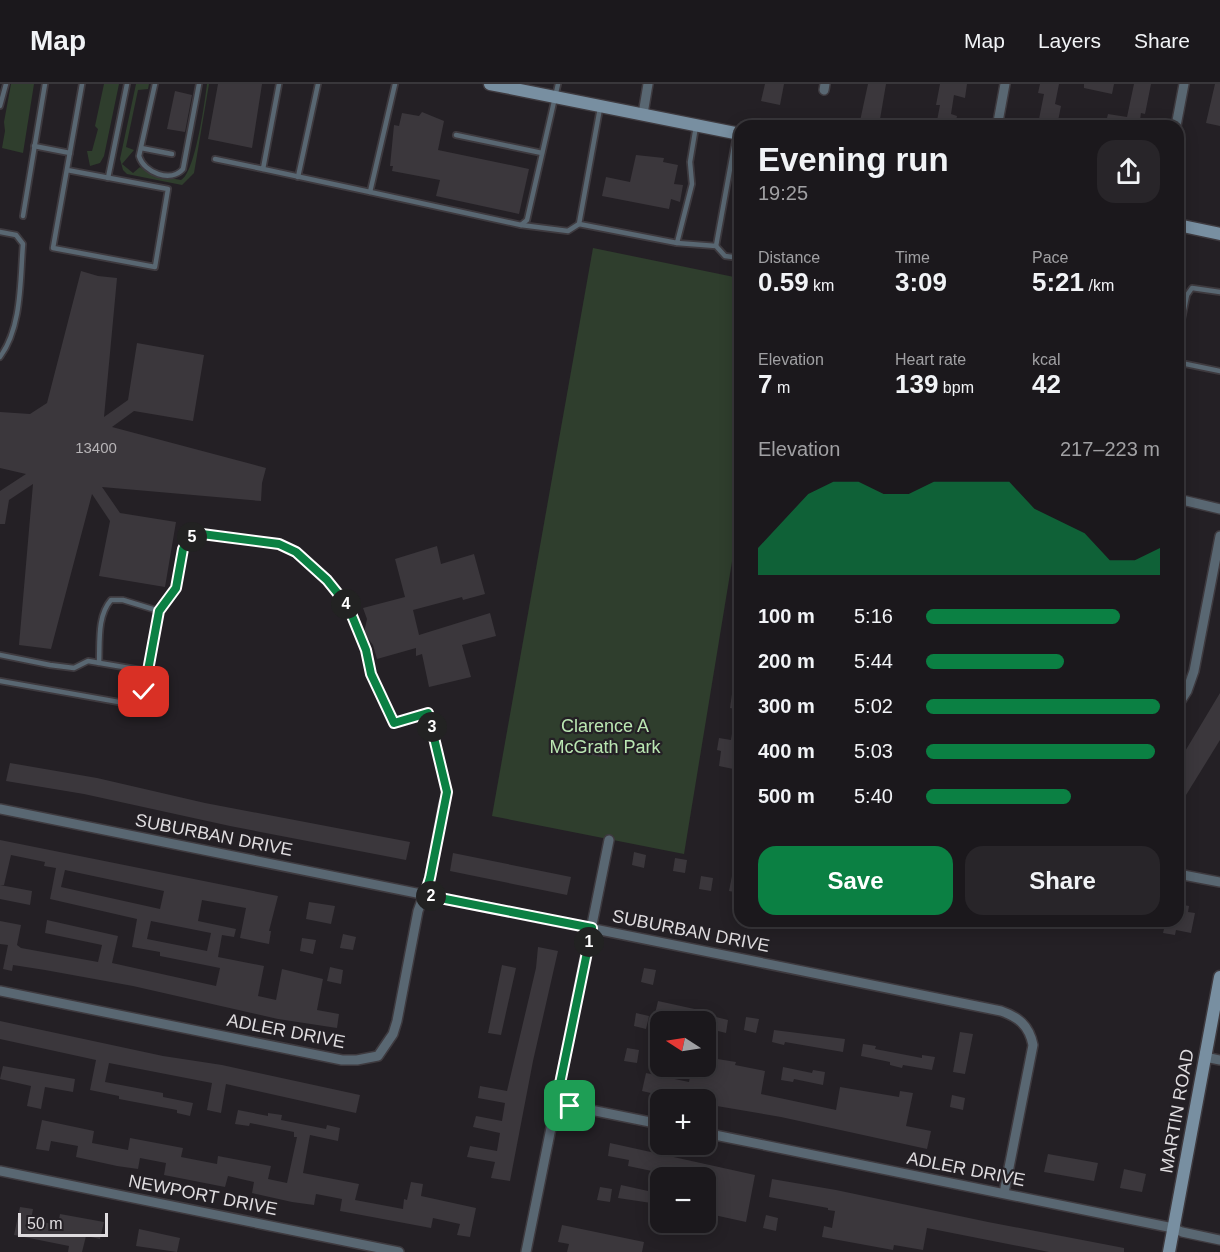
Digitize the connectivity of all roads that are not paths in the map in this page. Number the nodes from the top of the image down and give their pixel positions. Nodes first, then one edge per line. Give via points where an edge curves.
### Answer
1 (6, 84) edge
2 (45, 84) edge
3 (82, 84) edge
4 (127, 84) edge
5 (155, 84) edge
6 (199, 84) edge
7 (279, 84) edge
8 (318, 84) edge
9 (395, 84) edge
10 (490, 84) edge
11 (558, 84) edge
12 (648, 84) edge
13 (1005, 84) edge
14 (1184, 84) edge
15 (555, 98) junction
16 (0, 106) edge
17 (600, 108) junction
18 (643, 114) junction
19 (998, 120) edge
20 (1177, 120) edge
21 (696, 126) junction
22 (734, 133) edge
23 (456, 135) dead end
24 (34, 146) junction
25 (141, 148) junction
26 (70, 153) junction
27 (542, 153) junction
28 (172, 154) dead end
29 (734, 154) edge
30 (214, 159) dead end
31 (262, 169) junction
32 (67, 170) junction
33 (298, 177) junction
34 (108, 178) junction
35 (370, 192) junction
36 (22, 216) dead end
37 (579, 224) junction
38 (521, 225) junction
39 (1184, 226) edge
40 (0, 232) edge
41 (1220, 234) edge
42 (677, 243) junction
43 (716, 246) junction
44 (734, 257) edge
45 (1220, 292) edge
46 (1184, 309) edge
47 (0, 357) edge
48 (1184, 364) edge
49 (1220, 371) edge
50 (1184, 501) edge
51 (1220, 509) edge
52 (1220, 536) edge
53 (159, 611) junction
54 (0, 655) edge
55 (99, 663) junction
56 (147, 671) junction
57 (0, 681) edge
58 (1184, 694) edge
59 (444, 803) joint
60 (0, 808) edge
61 (609, 840) dead end
62 (1184, 875) edge
63 (1220, 882) edge
64 (425, 895) junction
65 (592, 928) junction
66 (1220, 977) edge
67 (0, 991) edge
68 (1205, 1058) junction
69 (1220, 1060) edge
70 (556, 1103) junction
71 (650, 1122) edge
72 (716, 1135) edge
73 (0, 1171) edge
74 (1004, 1193) junction
75 (1173, 1228) junction
76 (1220, 1240) edge
77 (399, 1252) edge
78 (526, 1252) edge
79 (1169, 1252) edge

1 - 16 lane
2 - 24 lane
3 - 26 lane
4 - 34 lane
5 - 25 lane
6 - 25 lane via 179,174 149,171 141,163
7 - 31 lane
8 - 33 lane
9 - 35 lane
10 - 15 main road
11 - 15 lane
12 - 18 street
13 - 19 street
14 - 20 street
15 - 17 main road
15 - 27 lane
17 - 18 main road
17 - 37 lane
18 - 21 main road
21 - 22 main road
21 - 42 lane via 690,162 692,184
23 - 27 lane
24 - 26 lane
24 - 36 lane
25 - 28 lane
26 - 32 lane
27 - 38 lane via 527,220
29 - 43 lane
30 - 31 lane
31 - 33 lane
32 - 34 lane
32 - 34 lane via 53,248 155,267 168,189
33 - 35 lane
35 - 38 lane
37 - 38 lane via 568,231
37 - 42 lane
39 - 41 main road
40 - 47 lane via 16,235 23,244 19,301 10,342
42 - 43 lane
43 - 44 lane via 725,256
45 - 46 lane via 1192,288
48 - 49 lane
50 - 51 street
52 - 58 street via 1192,680
53 - 55 lane via 111,600 105,606 100,628
53 - 56 lane
53 - 59 lane via 176,588 183,549 190,537 202,534 279,544 296,552 348,606 371,674 394,723 428,713 447,792
54 - 55 lane via 74,668 88,661
55 - 56 lane
56 - 57 lane via 144,692 137,703 130,704
59 - 64 street, ADLER DRIVE
60 - 64 street, SUBURBAN DRIVE
61 - 65 street
62 - 63 street
64 - 65 street, SUBURBAN DRIVE
64 - 67 street, ADLER DRIVE via 418,911 398,1021 386,1047 378,1056 367,1059 342,1060
65 - 70 street
65 - 74 street, SUBURBAN DRIVE via 1013,1015 1031,1035 1032,1055
66 - 68 main road, MARTIN ROAD
68 - 69 street
68 - 75 main road, MARTIN ROAD
70 - 71 street
70 - 78 street
72 - 74 street, ADLER DRIVE
73 - 77 street, NEWPORT DRIVE
74 - 75 street, ADLER DRIVE
75 - 76 street, ADLER DRIVE
75 - 79 main road, MARTIN ROAD

